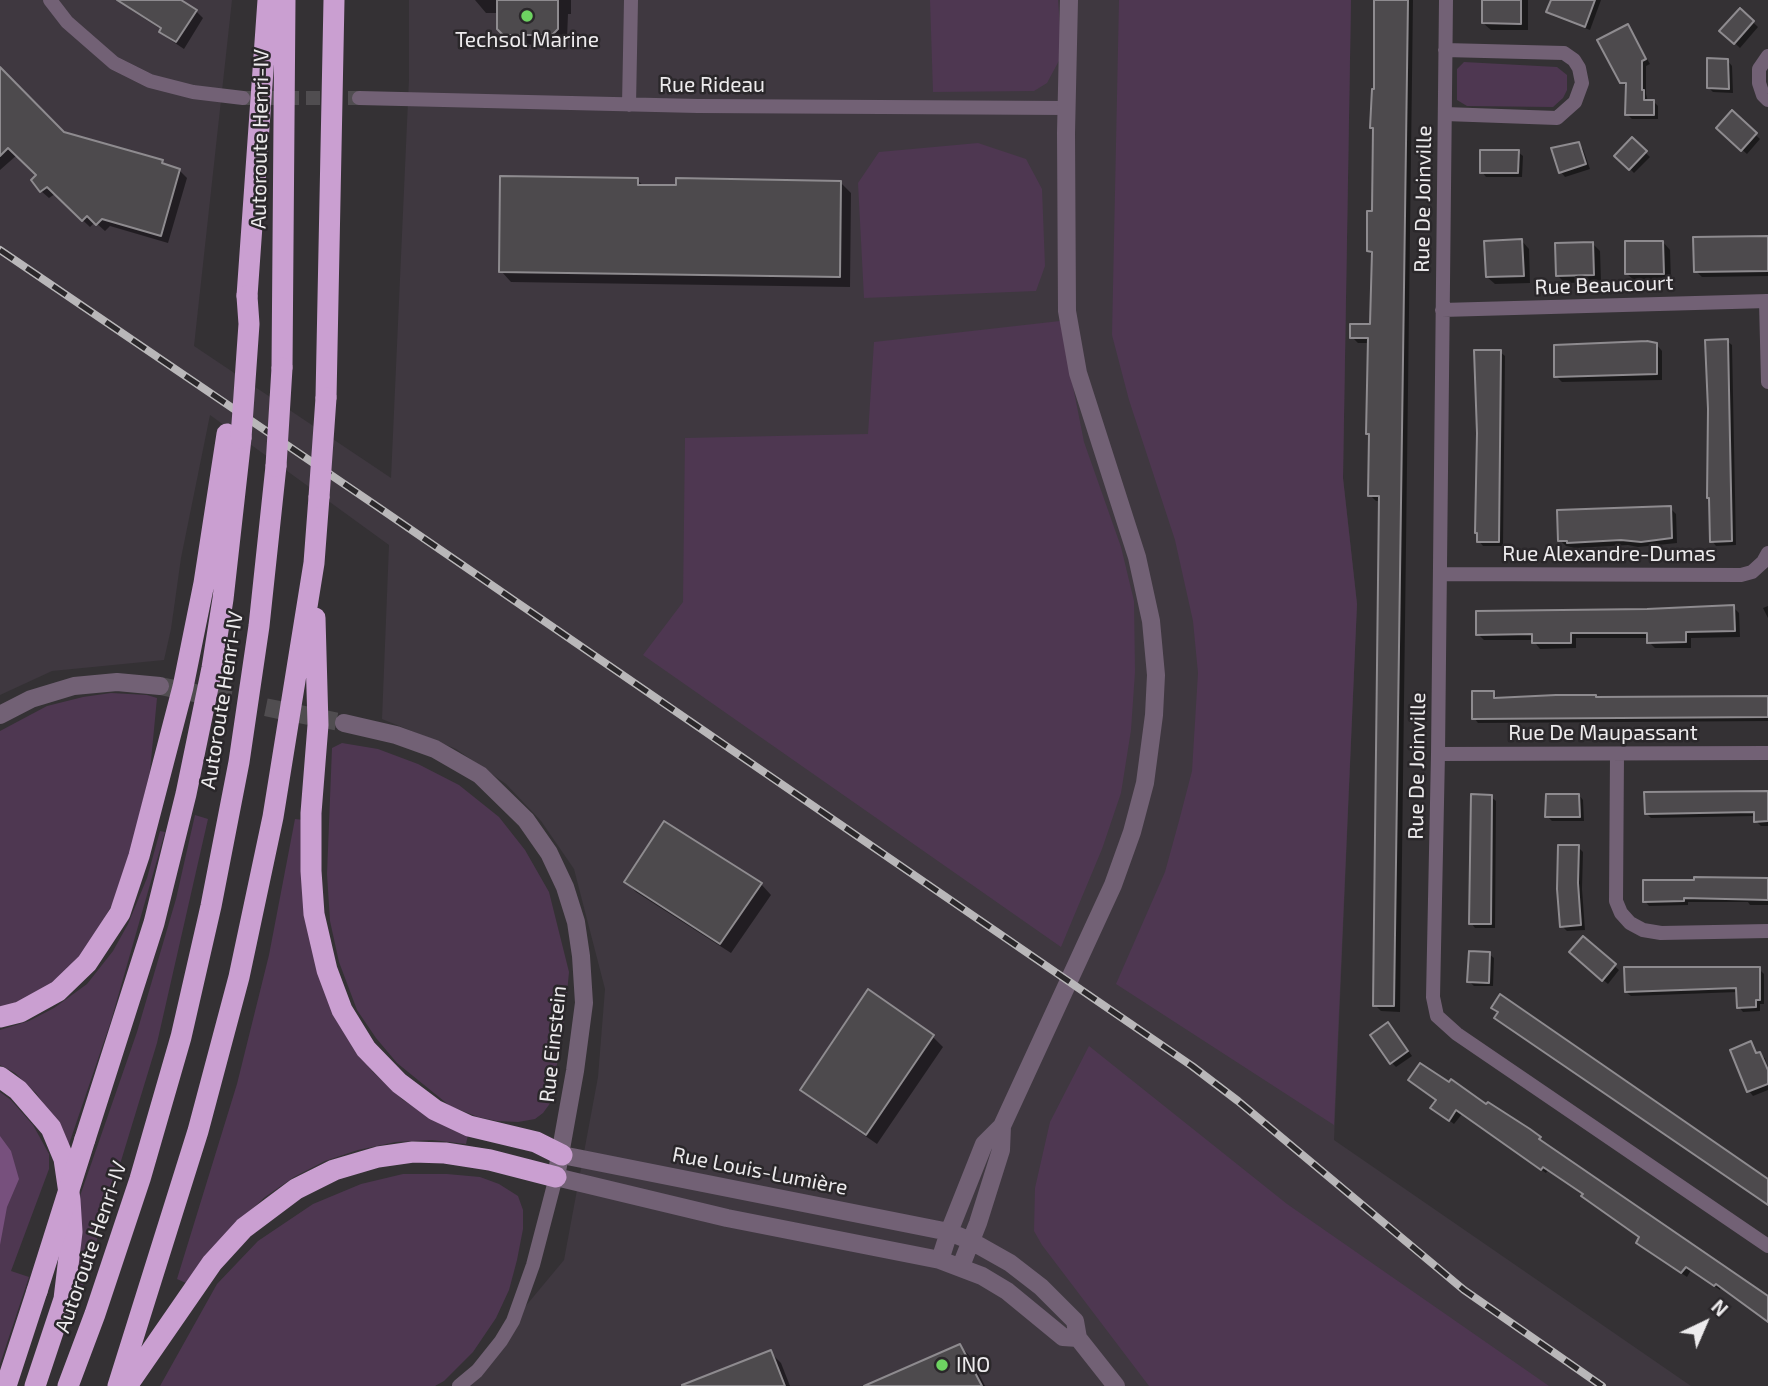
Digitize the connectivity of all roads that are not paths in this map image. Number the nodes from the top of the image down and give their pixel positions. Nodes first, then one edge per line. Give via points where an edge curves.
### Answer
1 (50, 0) edge
2 (268, 0) edge
3 (285, 0) edge
4 (334, 0) edge
5 (631, 0) edge
6 (1069, 0) edge
7 (1446, 0) edge
8 (1445, 50) junction
9 (1768, 56) edge
10 (243, 98) tunnel mouth
11 (359, 98) tunnel mouth
12 (1768, 100) edge
13 (629, 105) junction
14 (1066, 108) junction
15 (1445, 114) junction
16 (1767, 301) edge
17 (1442, 310) junction
18 (1768, 382) edge
19 (234, 436) junction
20 (1768, 553) edge
21 (314, 563) junction
22 (1440, 574) junction
23 (160, 686) tunnel mouth
24 (0, 715) edge
25 (344, 723) tunnel mouth
26 (1768, 753) edge
27 (1438, 754) junction
28 (1617, 755) junction
29 (1768, 931) edge
30 (0, 1017) edge
31 (0, 1077) edge
32 (1002, 1126) junction
33 (562, 1155) junction
34 (556, 1177) junction
35 (949, 1232) junction
36 (971, 1241) junction
37 (1768, 1246) edge
38 (940, 1260) junction
39 (961, 1266) junction
40 (1078, 1338) junction
41 (6, 1386) edge
42 (35, 1386) edge
43 (68, 1386) edge
44 (118, 1386) edge
45 (127, 1386) edge
46 (459, 1386) edge
47 (1116, 1386) edge

1 - 10 street via 67,22 114,64 150,81
2 - 19 highway, bridge via 247,296 249,324
3 - 43 highway, Autoroute Henri-IV, bridge via 282,368 259,626 241,748 181,1037 140,1179
4 - 21 highway, bridge via 326,398
5 - 13 street
6 - 14 street
7 - 8 street, Rue De Joinville
8 - 15 street, Rue De Joinville
8 - 15 street, Rue De Joinville via 1564,53 1579,68 1582,83 1575,102 1557,118
9 - 12 street via 1759,69 1759,83
11 - 13 street, Rue Rideau
13 - 14 street, Rue Rideau
14 - 32 street via 1067,311 1078,373 1137,557 1151,621 1154,715 1144,783 1113,884
15 - 17 street, Rue De Joinville
16 - 17 street, Rue Beaucourt
16 - 18 street
17 - 22 street, Rue De Joinville
19 - 30 highway via 183,687 120,913 87,963 58,991 20,1012
19 - 41 highway, bridge via 212,668 186,794 154,923
20 - 22 street, Rue Alexandre-Dumas via 1752,572 1741,575
21 - 33 highway via 318,725 311,871 327,970 342,1010 366,1048 399,1083 435,1110 469,1126 536,1142
21 - 44 highway via 273,817 239,977 198,1131
22 - 27 street, Rue De Joinville
23 - 24 street via 117,682 74,687 31,699
25 - 33 street, Rue Einstein via 435,749 481,775 526,820 549,853 576,922 584,1003
26 - 28 street, Rue De Maupassant
27 - 28 street, Rue De Maupassant
27 - 37 street, Rue De Joinville via 1433,997 1437,1016
28 - 29 street via 1616,901 1621,913 1643,930 1661,933
31 - 42 highway via 18,1090 51,1128 64,1159 70,1200 72,1232 64,1299
32 - 35 street via 985,1144
32 - 36 street via 1001,1150
33 - 34 street, Rue Einstein
33 - 35 street, Rue Louis-Lumière
34 - 38 street via 727,1218
34 - 45 highway via 445,1153 378,1157 334,1170 296,1189 244,1228 212,1263
34 - 46 street, Rue Einstein via 513,1321 477,1371
35 - 36 street, Rue Louis-Lumière
35 - 38 street
36 - 39 street
36 - 40 street, Rue Louis-Lumière via 1041,1287 1075,1321
38 - 39 street
39 - 40 street via 1007,1291 1063,1337
40 - 47 street, Rue Louis-Lumière

